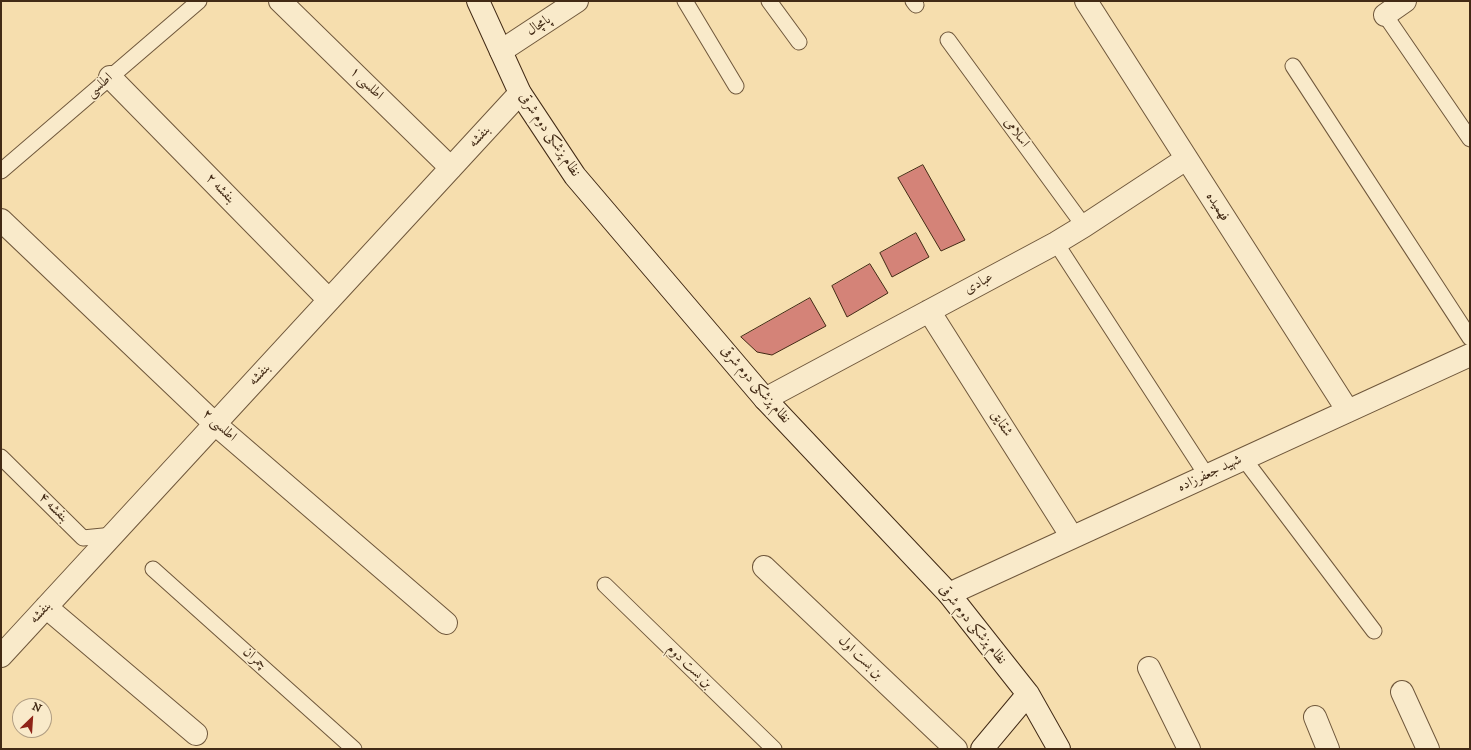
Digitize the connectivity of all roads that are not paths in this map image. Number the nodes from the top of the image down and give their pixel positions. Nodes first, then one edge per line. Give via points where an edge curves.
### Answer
1 (198, 1) edge
2 (280, 1) edge
3 (478, 1) edge
4 (577, 1) edge
5 (684, 1) edge
6 (769, 1) edge
7 (1086, 1) edge
8 (1405, 1) edge
9 (1386, 15) joint
10 (948, 40) dead end
11 (799, 42) dead end
12 (501, 51) junction
13 (1293, 66) dead end
14 (110, 77) junction
15 (736, 86) dead end
16 (520, 94) junction
17 (1470, 139) edge
18 (1186, 159) junction
19 (451, 168) junction
20 (1, 171) edge
21 (1, 220) edge
22 (1084, 226) junction
23 (1056, 243) junction
24 (329, 300) junction
25 (929, 311) junction
26 (1470, 338) edge
27 (1470, 354) edge
28 (765, 399) junction
29 (1348, 411) junction
30 (215, 424) junction
31 (1, 457) edge
32 (1244, 459) junction
33 (1207, 476) junction
34 (113, 535) junction
35 (1072, 537) junction
36 (764, 567) dead end
37 (153, 569) dead end
38 (605, 585) dead end
39 (949, 594) junction
40 (46, 607) junction
41 (446, 623) dead end
42 (1374, 631) dead end
43 (1, 656) edge
44 (1149, 668) dead end
45 (1402, 692) dead end
46 (1028, 694) junction
47 (1315, 718) dead end
48 (196, 734) dead end
49 (354, 749) edge
50 (774, 749) edge
51 (956, 749) edge
52 (982, 749) edge
53 (1059, 749) edge
54 (1189, 749) edge
55 (1328, 749) edge
56 (1428, 749) edge

1 - 14 lane, اطلسی
2 - 19 street, اطلسی ۱
3 - 12 street, نظام پزشکی دوم شرقی
4 - 12 street, پامچال
5 - 15 lane
6 - 11 lane
7 - 18 street, فهمیده
8 - 9 street
9 - 17 lane
10 - 22 lane, اسلامی
12 - 16 street, نظام پزشکی دوم شرقی
13 - 26 lane
14 - 20 lane, اطلسی
14 - 24 street, بنفشه ۲
16 - 19 street, بنفشه
16 - 28 street, نظام پزشکی دوم شرقی via 575,176
18 - 22 street, عبادی
18 - 29 street, فهمیده
19 - 24 street, بنفشه
21 - 30 street, اطلسی ۲
22 - 23 street, عبادی
23 - 25 street, عبادی
23 - 33 lane
24 - 30 street, بنفشه
25 - 28 street, عبادی
25 - 35 street, شقایق
27 - 29 street, شهید جعفرزاده
28 - 39 street, نظام پزشکی دوم شرقی
29 - 32 street, شهید جعفرزاده
30 - 34 street, بنفشه
30 - 41 street, اطلسی ۲
31 - 34 lane, بنفشه ۴ via 83,538
32 - 33 street, شهید جعفرزاده
32 - 42 lane
33 - 35 street, شهید جعفرزاده
34 - 40 street, بنفشه
35 - 39 street, شهید جعفرزاده
36 - 51 street, بن بست اول
37 - 49 lane, چمران
38 - 50 lane, بن بست دوم
39 - 46 street, نظام پزشکی دوم شرقی
40 - 43 street, بنفشه
40 - 48 street
44 - 54 street
45 - 56 street
46 - 52 street
46 - 53 street, نظام پزشکی دوم شرقی
47 - 55 street

